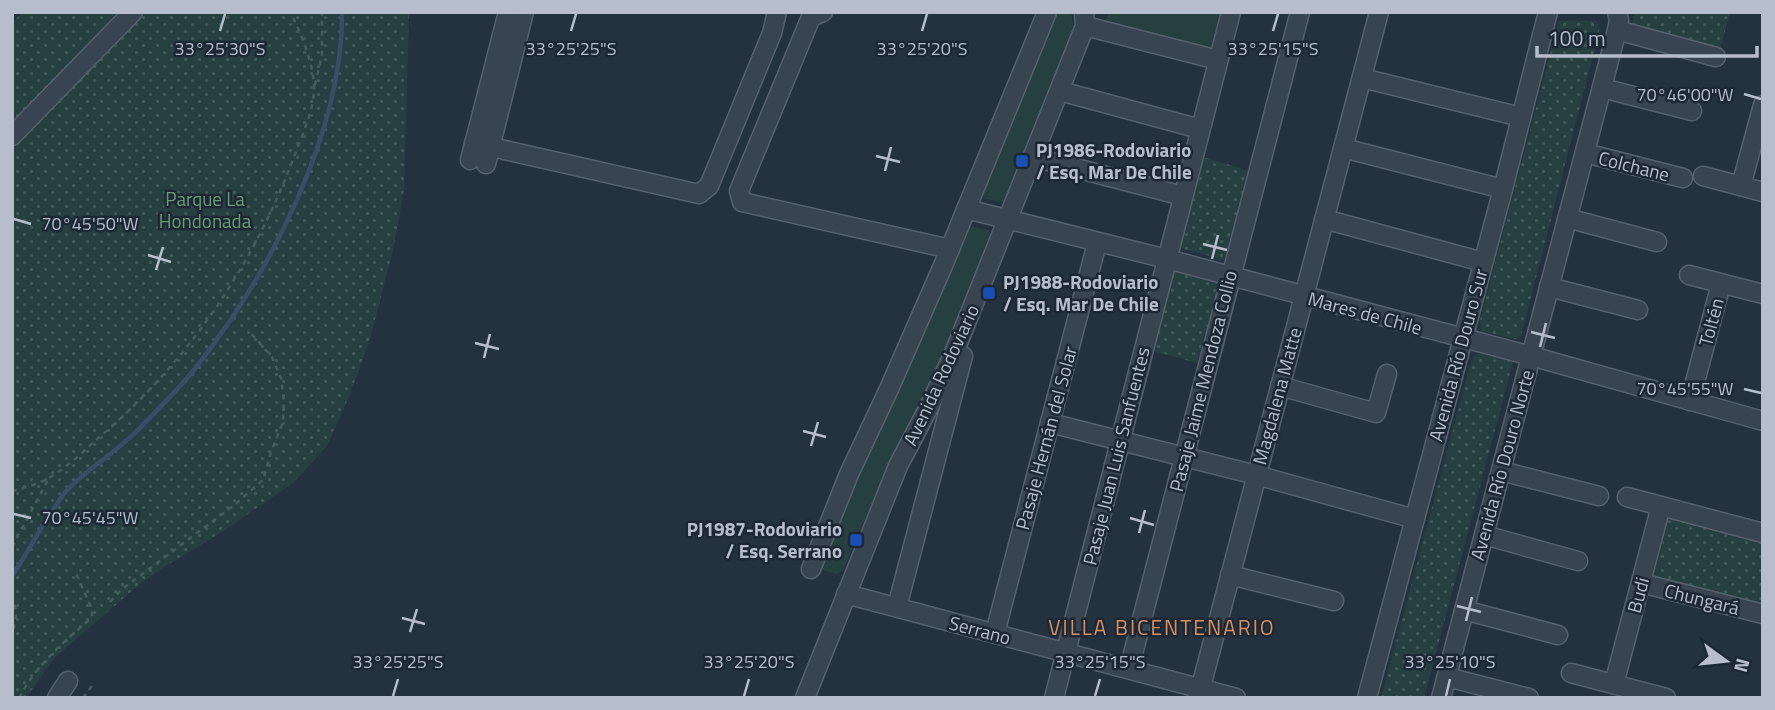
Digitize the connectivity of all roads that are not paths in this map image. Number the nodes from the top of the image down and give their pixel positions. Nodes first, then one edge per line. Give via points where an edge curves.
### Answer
1 (133, 12) edge
2 (508, 12) edge
3 (524, 12) edge
4 (777, 12) edge
5 (823, 12) edge
6 (1047, 12) edge
7 (1231, 12) edge
8 (1300, 12) edge
9 (1379, 12) edge
10 (1548, 12) edge
11 (1084, 19) edge
12 (1617, 21) edge
13 (1716, 57) dead end
14 (1218, 60) junction
15 (1362, 78) junction
16 (1602, 88) junction
17 (1060, 91) junction
18 (1763, 105) edge
19 (1692, 111) dead end
20 (1521, 117) junction
21 (1200, 128) junction
22 (12, 136) edge
23 (1343, 148) junction
24 (480, 153) junction
25 (1585, 153) junction
26 (1033, 157) junction
27 (1703, 176) dead end
28 (1683, 178) dead end
29 (1741, 187) junction
30 (1503, 189) junction
31 (1763, 192) edge
32 (1183, 196) junction
33 (966, 209) junction
34 (1567, 218) junction
35 (1324, 219) junction
36 (1008, 220) junction
37 (1657, 242) dead end
38 (1097, 243) junction
39 (950, 249) junction
40 (1167, 259) junction
41 (1483, 262) junction
42 (1689, 275) dead end
43 (1230, 276) junction
44 (1721, 284) junction
45 (1549, 287) junction
46 (1763, 294) edge
47 (1303, 296) junction
48 (1638, 310) dead end
49 (1462, 338) junction
50 (954, 353) junction
51 (1531, 356) junction
52 (1387, 374) dead end
53 (1280, 386) junction
54 (1690, 401) junction
55 (1763, 421) edge
56 (1050, 423) junction
57 (1120, 441) junction
58 (1184, 457) junction
59 (1501, 471) junction
60 (1256, 475) junction
61 (1599, 496) dead end
62 (1627, 497) dead end
63 (1661, 506) junction
64 (1415, 519) junction
65 (1763, 533) edge
66 (1484, 536) junction
67 (1578, 561) dead end
68 (811, 569) dead end
69 (1230, 575) junction
70 (1641, 583) junction
71 (846, 594) junction
72 (1334, 601) dead end
73 (897, 607) junction
74 (1464, 610) junction
75 (1763, 614) edge
76 (995, 634) junction
77 (1558, 635) dead end
78 (1066, 653) junction
79 (1129, 669) junction
80 (1571, 673) dead end
81 (1447, 677) junction
82 (68, 681) dead end
83 (1614, 684) junction
84 (1199, 693) edge
85 (57, 698) edge
86 (805, 698) edge
87 (1054, 698) edge
88 (1236, 698) edge
89 (1367, 698) edge
90 (1441, 698) edge
91 (1529, 698) edge
92 (1666, 698) edge

1 - 22 street
2 - 24 street
3 - 24 street
4 - 24 street via 709,186 699,194
5 - 39 street via 811,17 739,191 742,202
6 - 33 street
7 - 14 street, Pasaje Juan Luis Sanfuentes
8 - 43 street, Pasaje Jaime Mendoza Collio
9 - 15 street, Magdalena Matte
10 - 20 street, Avenida Río Douro Sur
11 - 14 street
11 - 17 street, Avenida Rodoviario
12 - 13 street
12 - 16 street, Avenida Río Douro Norte
14 - 21 street, Pasaje Juan Luis Sanfuentes
15 - 20 street
15 - 23 street, Magdalena Matte
16 - 19 street
16 - 25 street, Avenida Río Douro Norte
17 - 21 street
17 - 26 street, Avenida Rodoviario
18 - 29 street
20 - 30 street, Avenida Río Douro Sur
21 - 32 street, Pasaje Juan Luis Sanfuentes
23 - 30 street
23 - 35 street, Magdalena Matte
25 - 28 street, Colchane
25 - 34 street, Avenida Río Douro Norte
26 - 32 street
26 - 36 street, Avenida Rodoviario
27 - 29 street
29 - 31 street
30 - 41 street, Avenida Río Douro Sur
32 - 40 street, Pasaje Juan Luis Sanfuentes
33 - 36 street, Mares de Chile
33 - 39 street
34 - 37 street
34 - 45 street, Avenida Río Douro Norte
35 - 41 street
35 - 47 street, Magdalena Matte
36 - 38 street, Mares de Chile
36 - 50 street, Avenida Rodoviario
38 - 40 street, Mares de Chile
38 - 56 street, Pasaje Hernán del Solar
39 - 68 street via 909,344 855,439 849,474
40 - 43 street, Mares de Chile
40 - 57 street, Pasaje Juan Luis Sanfuentes
41 - 49 street, Avenida Río Douro Sur
42 - 44 street
43 - 47 street, Mares de Chile
43 - 58 street, Pasaje Jaime Mendoza Collio
44 - 46 street
44 - 54 street, Toltén
45 - 48 street
45 - 51 street, Avenida Río Douro Norte
47 - 49 street, Mares de Chile
47 - 53 street, Magdalena Matte
49 - 51 street, Mares de Chile
49 - 64 street, Avenida Río Douro Sur
50 - 71 street, Avenida Rodoviario via 898,466
50 - 73 street via 962,356
51 - 54 street, Mares de Chile
51 - 59 street, Avenida Río Douro Norte
52 - 53 street via 1376,413
53 - 60 street, Magdalena Matte
54 - 55 street, Mares de Chile
56 - 57 street
56 - 76 street, Pasaje Hernán del Solar
57 - 58 street
57 - 78 street, Pasaje Juan Luis Sanfuentes
58 - 60 street
58 - 79 street, Pasaje Jaime Mendoza Collio
59 - 61 street
59 - 66 street, Avenida Río Douro Norte
60 - 64 street
60 - 69 street, Magdalena Matte
62 - 63 street
63 - 65 street
63 - 70 street, Budi
64 - 89 street, Avenida Río Douro Sur
66 - 67 street
66 - 74 street, Avenida Río Douro Norte
69 - 72 street
69 - 84 street, Magdalena Matte
70 - 75 street, Chungará
70 - 83 street, Budi
71 - 73 street, Serrano
71 - 86 street, Avenida Rodoviario
73 - 76 street, Serrano
74 - 77 street
74 - 81 street, Avenida Río Douro Norte
76 - 78 street, Serrano
78 - 79 street, Serrano
78 - 87 street, Pasaje Juan Luis Sanfuentes
79 - 84 street, Serrano
80 - 83 street
81 - 90 street, Avenida Río Douro Norte
81 - 91 street
82 - 85 street
83 - 92 street
84 - 88 street, Serrano

